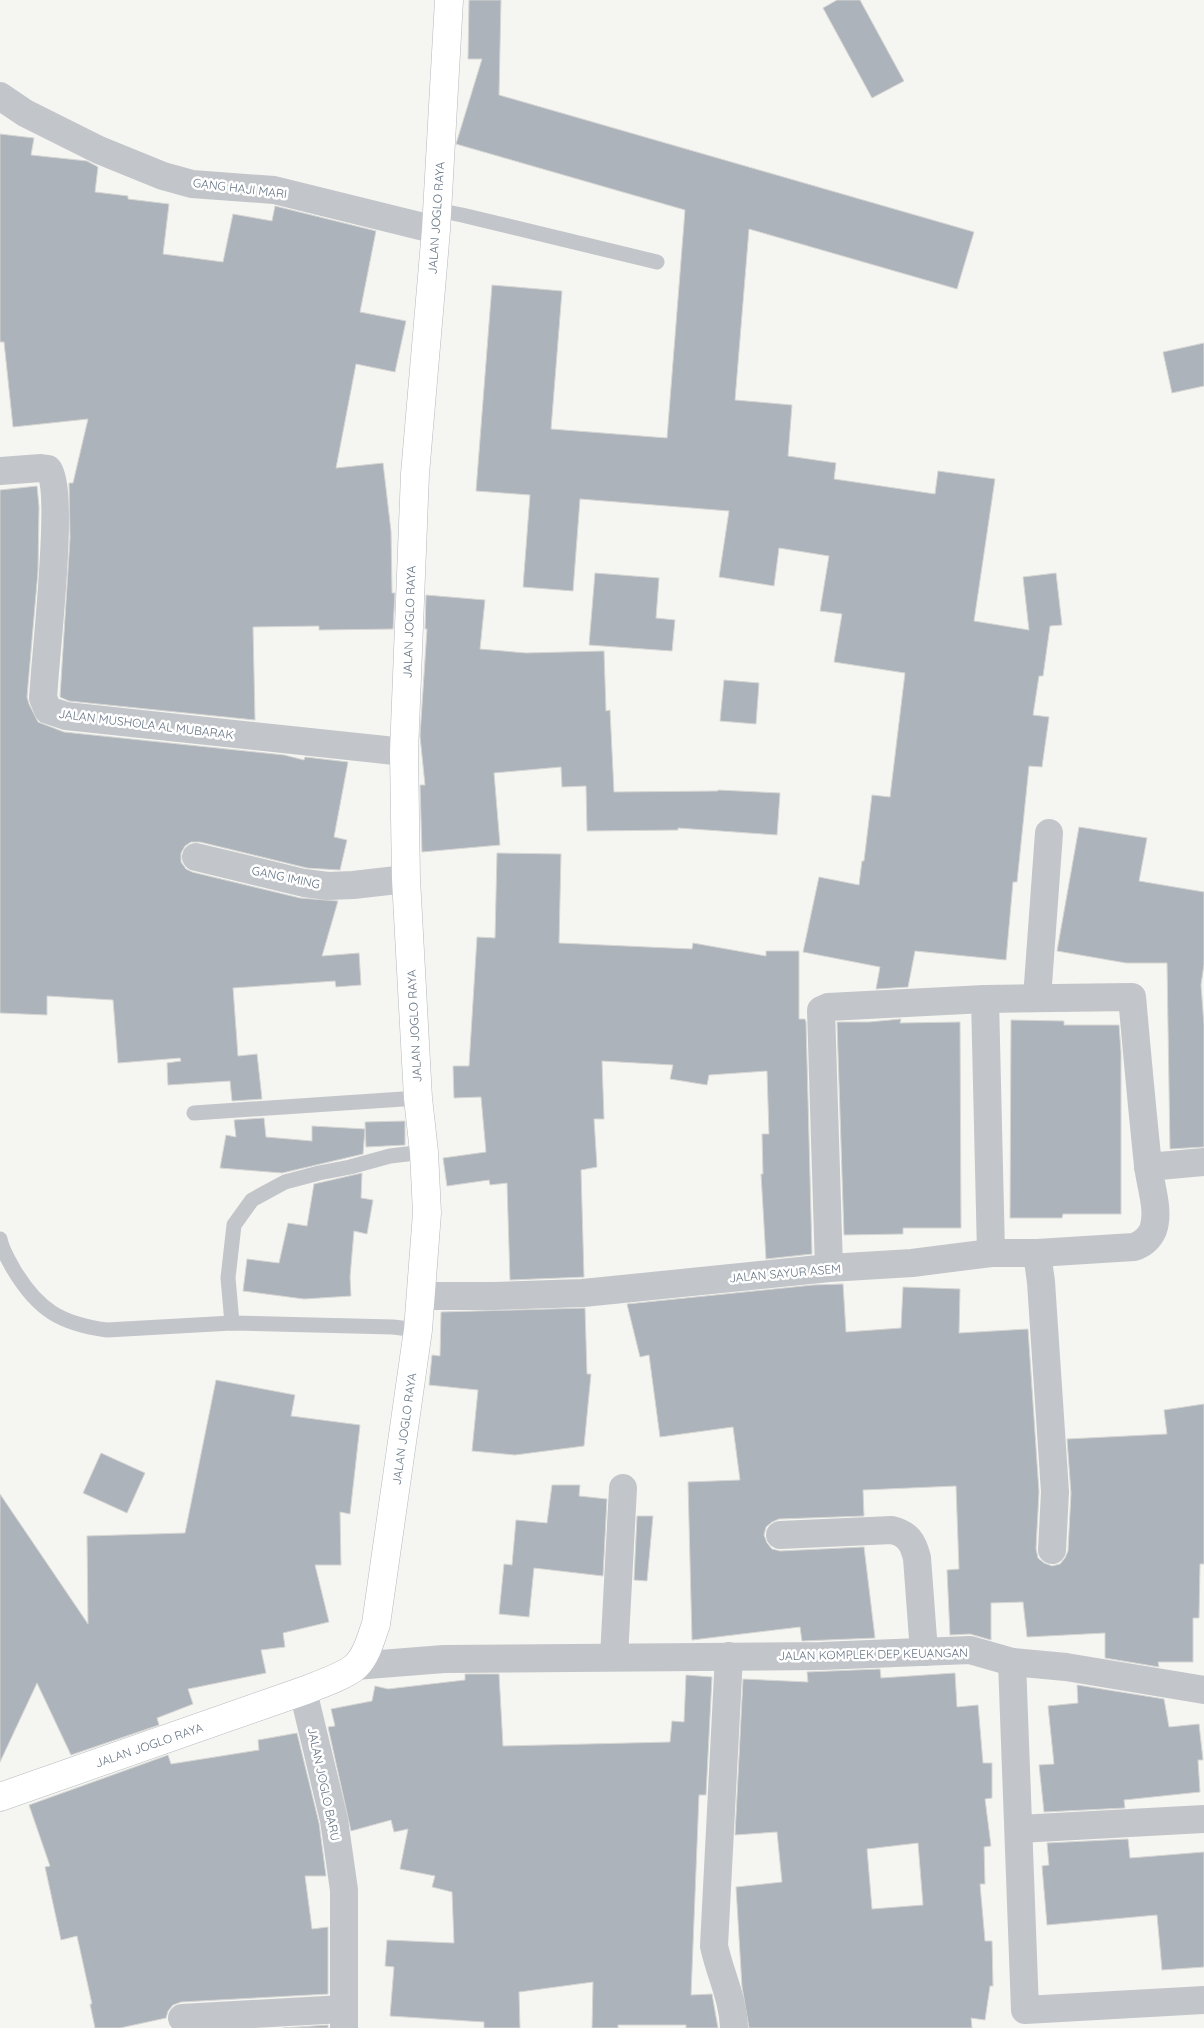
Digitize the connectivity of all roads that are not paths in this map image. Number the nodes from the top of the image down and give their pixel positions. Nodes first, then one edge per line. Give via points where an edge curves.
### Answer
1 (449, 0) edge
2 (0, 96) edge
3 (437, 220) junction
4 (657, 262) dead end
5 (0, 472) edge
6 (404, 752) junction
7 (1049, 833) dead end
8 (196, 857) dead end
9 (406, 879) junction
10 (1037, 998) junction
11 (985, 999) junction
12 (418, 1098) junction
13 (194, 1113) dead end
14 (424, 1152) junction
15 (1204, 1162) edge
16 (1148, 1167) junction
17 (0, 1238) edge
18 (991, 1253) junction
19 (1036, 1253) junction
20 (829, 1268) junction
21 (422, 1296) junction
22 (232, 1323) junction
23 (418, 1330) junction
24 (623, 1488) dead end
25 (780, 1535) dead end
26 (1052, 1550) dead end
27 (924, 1652) junction
28 (729, 1656) junction
29 (614, 1657) junction
30 (1012, 1662) junction
31 (355, 1666) junction
32 (1204, 1690) edge
33 (303, 1691) junction
34 (0, 1797) edge
35 (1204, 1818) edge
36 (1019, 1829) junction
37 (1204, 2000) edge
38 (182, 2018) dead end
39 (343, 2018) edge
40 (1025, 2019) edge
41 (734, 2028) edge

1 - 3 main road, JALAN JOGLO RAYA
2 - 3 street, GANG HAJI MARI via 25,113 91,146 163,176 192,184 274,190
3 - 4 lane via 462,215
3 - 6 main road, JALAN JOGLO RAYA via 415,474
5 - 6 street, JALAN MUSHOLA AL MUBARAK via 48,469 54,481 55,542 43,698 48,710 66,716
6 - 9 main road, JALAN JOGLO RAYA
7 - 10 street
8 - 9 street, GANG IMING via 328,886
9 - 12 main road, JALAN JOGLO RAYA
10 - 11 street
10 - 16 street via 1132,998
11 - 18 street
11 - 20 street via 828,1007 821,1010
12 - 13 lane
12 - 14 main road, JALAN JOGLO RAYA
14 - 21 main road, JALAN JOGLO RAYA via 427,1212
14 - 22 lane via 390,1156 285,1182 252,1200 234,1225 228,1278
15 - 16 street
16 - 19 street, JALAN SAYUR ASEM via 1155,1211 1153,1229 1146,1241 1134,1247
17 - 22 lane via 1,1248 20,1280 42,1307 64,1319 89,1328 107,1330
18 - 19 street, JALAN SAYUR ASEM
18 - 20 street, JALAN SAYUR ASEM via 912,1263
19 - 26 street via 1041,1282 1055,1492
20 - 21 street, JALAN SAYUR ASEM via 583,1293
21 - 23 main road, JALAN JOGLO RAYA
22 - 23 lane
23 - 31 main road, JALAN JOGLO RAYA via 376,1624 368,1646
24 - 29 street
25 - 27 street via 903,1532 913,1542 917,1558
27 - 28 street, JALAN KOMPLEK DEP KEUANGAN
27 - 30 street, JALAN KOMPLEK DEP KEUANGAN via 970,1650
28 - 29 street, JALAN KOMPLEK DEP KEUANGAN
28 - 41 street via 714,1946 731,2000
29 - 31 street, JALAN KOMPLEK DEP KEUANGAN via 444,1659
30 - 32 street, JALAN KOMPLEK DEP KEUANGAN via 1066,1667
30 - 36 street
31 - 33 main road, JALAN JOGLO RAYA
33 - 34 main road, JALAN JOGLO RAYA
33 - 39 street, JALAN JOGLO BARU via 334,1820 344,1890
35 - 36 street
36 - 40 street
37 - 40 street
38 - 39 street

